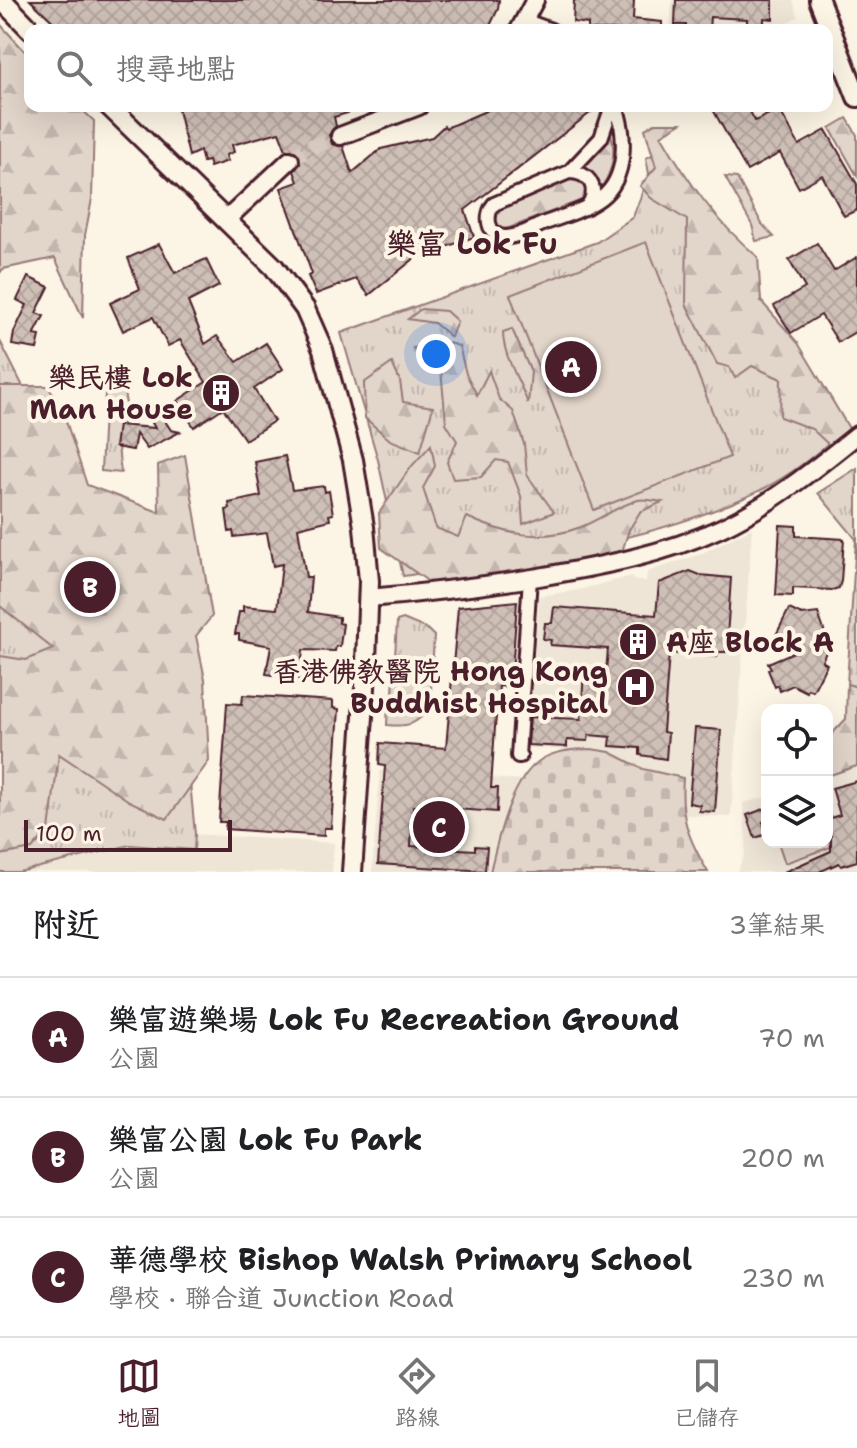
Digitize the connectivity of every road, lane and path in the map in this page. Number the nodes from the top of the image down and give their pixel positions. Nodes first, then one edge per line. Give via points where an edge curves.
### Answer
1 (2, 0) edge
2 (528, 0) edge
3 (535, 0) edge
4 (819, 0) edge
5 (25, 24) edge
6 (522, 24) edge
7 (523, 24) edge
8 (828, 24) edge
9 (833, 36) edge
10 (857, 97) edge
11 (115, 112) edge
12 (403, 112) edge
13 (612, 112) edge
14 (617, 112) edge
15 (340, 136) tunnel mouth
16 (290, 160) tunnel mouth
17 (569, 172) junction
18 (587, 207) junction
19 (226, 220) junction
20 (857, 435) edge
21 (530, 578) junction
22 (369, 598) junction
23 (520, 756) dead end
24 (352, 872) edge

1 - 5 main road
2 - 6 street
3 - 7 street
4 - 8 main road
9 - 10 main road
11 - 19 main road
12 - 15 street
13 - 17 street via 601,138
14 - 18 street via 623,142 619,171 604,196
16 - 19 street
17 - 18 street via 581,173 592,184
17 - 18 street via 497,202 489,212 491,228 509,236
19 - 22 main road via 292,289 323,350 353,460
20 - 21 street via 779,494 723,527 630,560
21 - 22 street
21 - 23 street
22 - 24 main road

